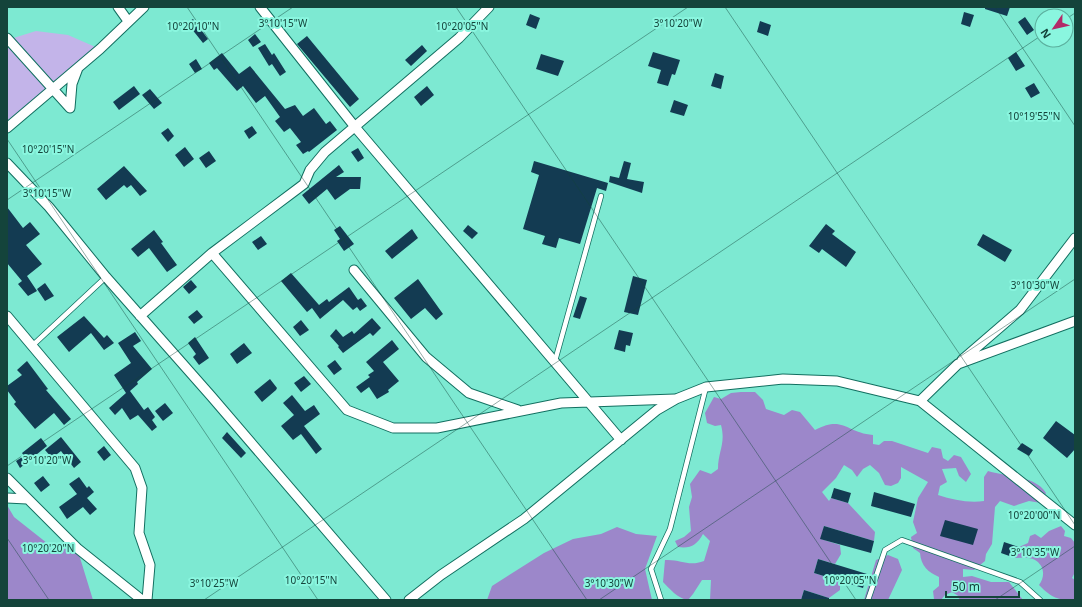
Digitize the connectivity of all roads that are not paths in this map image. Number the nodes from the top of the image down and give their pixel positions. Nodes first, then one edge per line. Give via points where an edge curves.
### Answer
1 (118, 7) edge
2 (144, 7) edge
3 (260, 7) edge
4 (489, 7) edge
5 (128, 22) junction
6 (7, 38) edge
7 (78, 67) junction
8 (52, 90) junction
9 (355, 127) junction
10 (7, 128) edge
11 (7, 163) edge
12 (601, 196) dead end
13 (1075, 238) edge
14 (212, 253) junction
15 (354, 270) dead end
16 (106, 277) junction
17 (7, 316) edge
18 (140, 316) junction
19 (1075, 320) edge
20 (32, 346) junction
21 (555, 361) junction
22 (958, 364) junction
23 (706, 387) junction
24 (676, 399) junction
25 (920, 401) junction
26 (589, 402) junction
27 (518, 410) junction
28 (621, 440) junction
29 (7, 478) edge
30 (7, 498) edge
31 (27, 499) junction
32 (1075, 525) edge
33 (142, 600) edge
34 (147, 600) edge
35 (386, 600) edge
36 (409, 600) edge
37 (661, 600) edge
38 (868, 600) edge
39 (1040, 600) edge

1 - 5 street
2 - 5 street
3 - 9 street
4 - 9 street via 459,38
5 - 7 street
6 - 8 street
7 - 8 street
7 - 8 street via 72,84 70,108
8 - 10 street
9 - 14 street via 325,152 310,170 304,184
9 - 21 street
11 - 16 street via 49,207
12 - 21 lane
13 - 22 street via 1020,310
14 - 18 street
14 - 27 street via 347,410 393,428 437,428
15 - 27 street via 426,357 469,393
16 - 18 street
16 - 20 lane
17 - 20 street
18 - 35 street
19 - 22 street
20 - 34 street via 135,468 142,488 140,532 150,565
21 - 26 street
22 - 25 street
23 - 24 street
23 - 25 street via 783,379 838,381
23 - 37 lane via 670,529 651,569
24 - 26 street
24 - 28 street via 657,410
25 - 32 street
26 - 27 street via 561,403
26 - 28 street
28 - 36 street via 524,519 441,575
29 - 31 street
30 - 31 street
31 - 33 street via 77,548
38 - 39 lane via 885,550 902,540 1020,582

